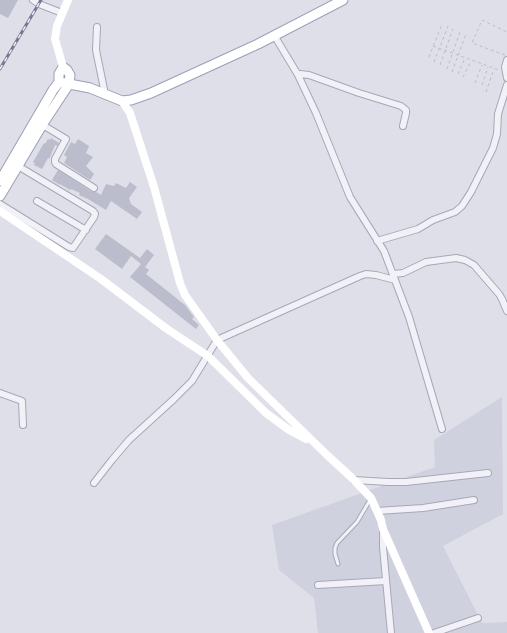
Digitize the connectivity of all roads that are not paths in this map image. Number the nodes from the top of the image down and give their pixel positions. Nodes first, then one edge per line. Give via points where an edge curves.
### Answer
1 (33, 0) edge
2 (68, 0) edge
3 (343, 0) edge
4 (62, 13) junction
5 (97, 27) dead end
6 (274, 35) junction
7 (507, 60) edge
8 (63, 67) junction
9 (298, 75) junction
10 (506, 75) edge
11 (59, 82) junction
12 (69, 84) junction
13 (507, 85) edge
14 (105, 94) junction
15 (122, 101) junction
16 (39, 123) junction
17 (403, 126) dead end
18 (18, 166) junction
19 (0, 181) edge
20 (94, 188) dead end
21 (0, 196) edge
22 (37, 201) dead end
23 (0, 204) edge
24 (0, 211) edge
25 (86, 230) junction
26 (377, 241) junction
27 (394, 277) junction
28 (507, 311) edge
29 (217, 340) junction
30 (208, 356) junction
31 (0, 393) edge
32 (23, 426) dead end
33 (442, 429) dead end
34 (314, 443) junction
35 (488, 473) dead end
36 (354, 480) junction
37 (94, 483) dead end
38 (371, 498) junction
39 (474, 500) dead end
40 (377, 511) junction
41 (383, 529) junction
42 (338, 564) dead end
43 (386, 581) junction
44 (318, 585) dead end
45 (478, 618) dead end
46 (391, 633) edge
47 (429, 633) edge
48 (434, 633) edge

1 - 4 street
2 - 4 street
3 - 6 main road
4 - 8 street via 55,39
5 - 14 street via 96,50
6 - 9 street
6 - 15 main road via 151,93
7 - 10 street
8 - 11 main road via 59,74
8 - 12 main road via 70,75
9 - 17 street via 309,75 401,106 406,110
9 - 26 street via 350,197
11 - 12 main road
11 - 16 main road
12 - 14 main road
12 - 16 main road
13 - 26 street via 498,114 493,148 462,206 455,212 418,229
14 - 15 main road
15 - 29 street via 130,113 154,187 180,283 190,304
16 - 18 main road
16 - 19 main road
16 - 20 street via 66,139 55,159 56,164
18 - 21 main road
18 - 25 street via 93,211 94,217
22 - 25 street
23 - 25 street via 72,248
24 - 30 street
26 - 27 street
27 - 28 street via 426,262 456,258 466,260 499,294
27 - 29 street via 366,274 360,276
27 - 33 street via 409,317
29 - 30 street
29 - 34 street via 248,378
30 - 34 street via 266,412 289,430
30 - 37 street via 192,381 129,440
31 - 32 street via 22,401
34 - 36 street
35 - 36 street via 406,482
36 - 38 street
38 - 40 street
38 - 42 lane via 365,511 335,548 334,554
39 - 40 street via 423,508
40 - 41 street
41 - 43 street
41 - 47 street
43 - 44 street
43 - 46 street
45 - 48 street

